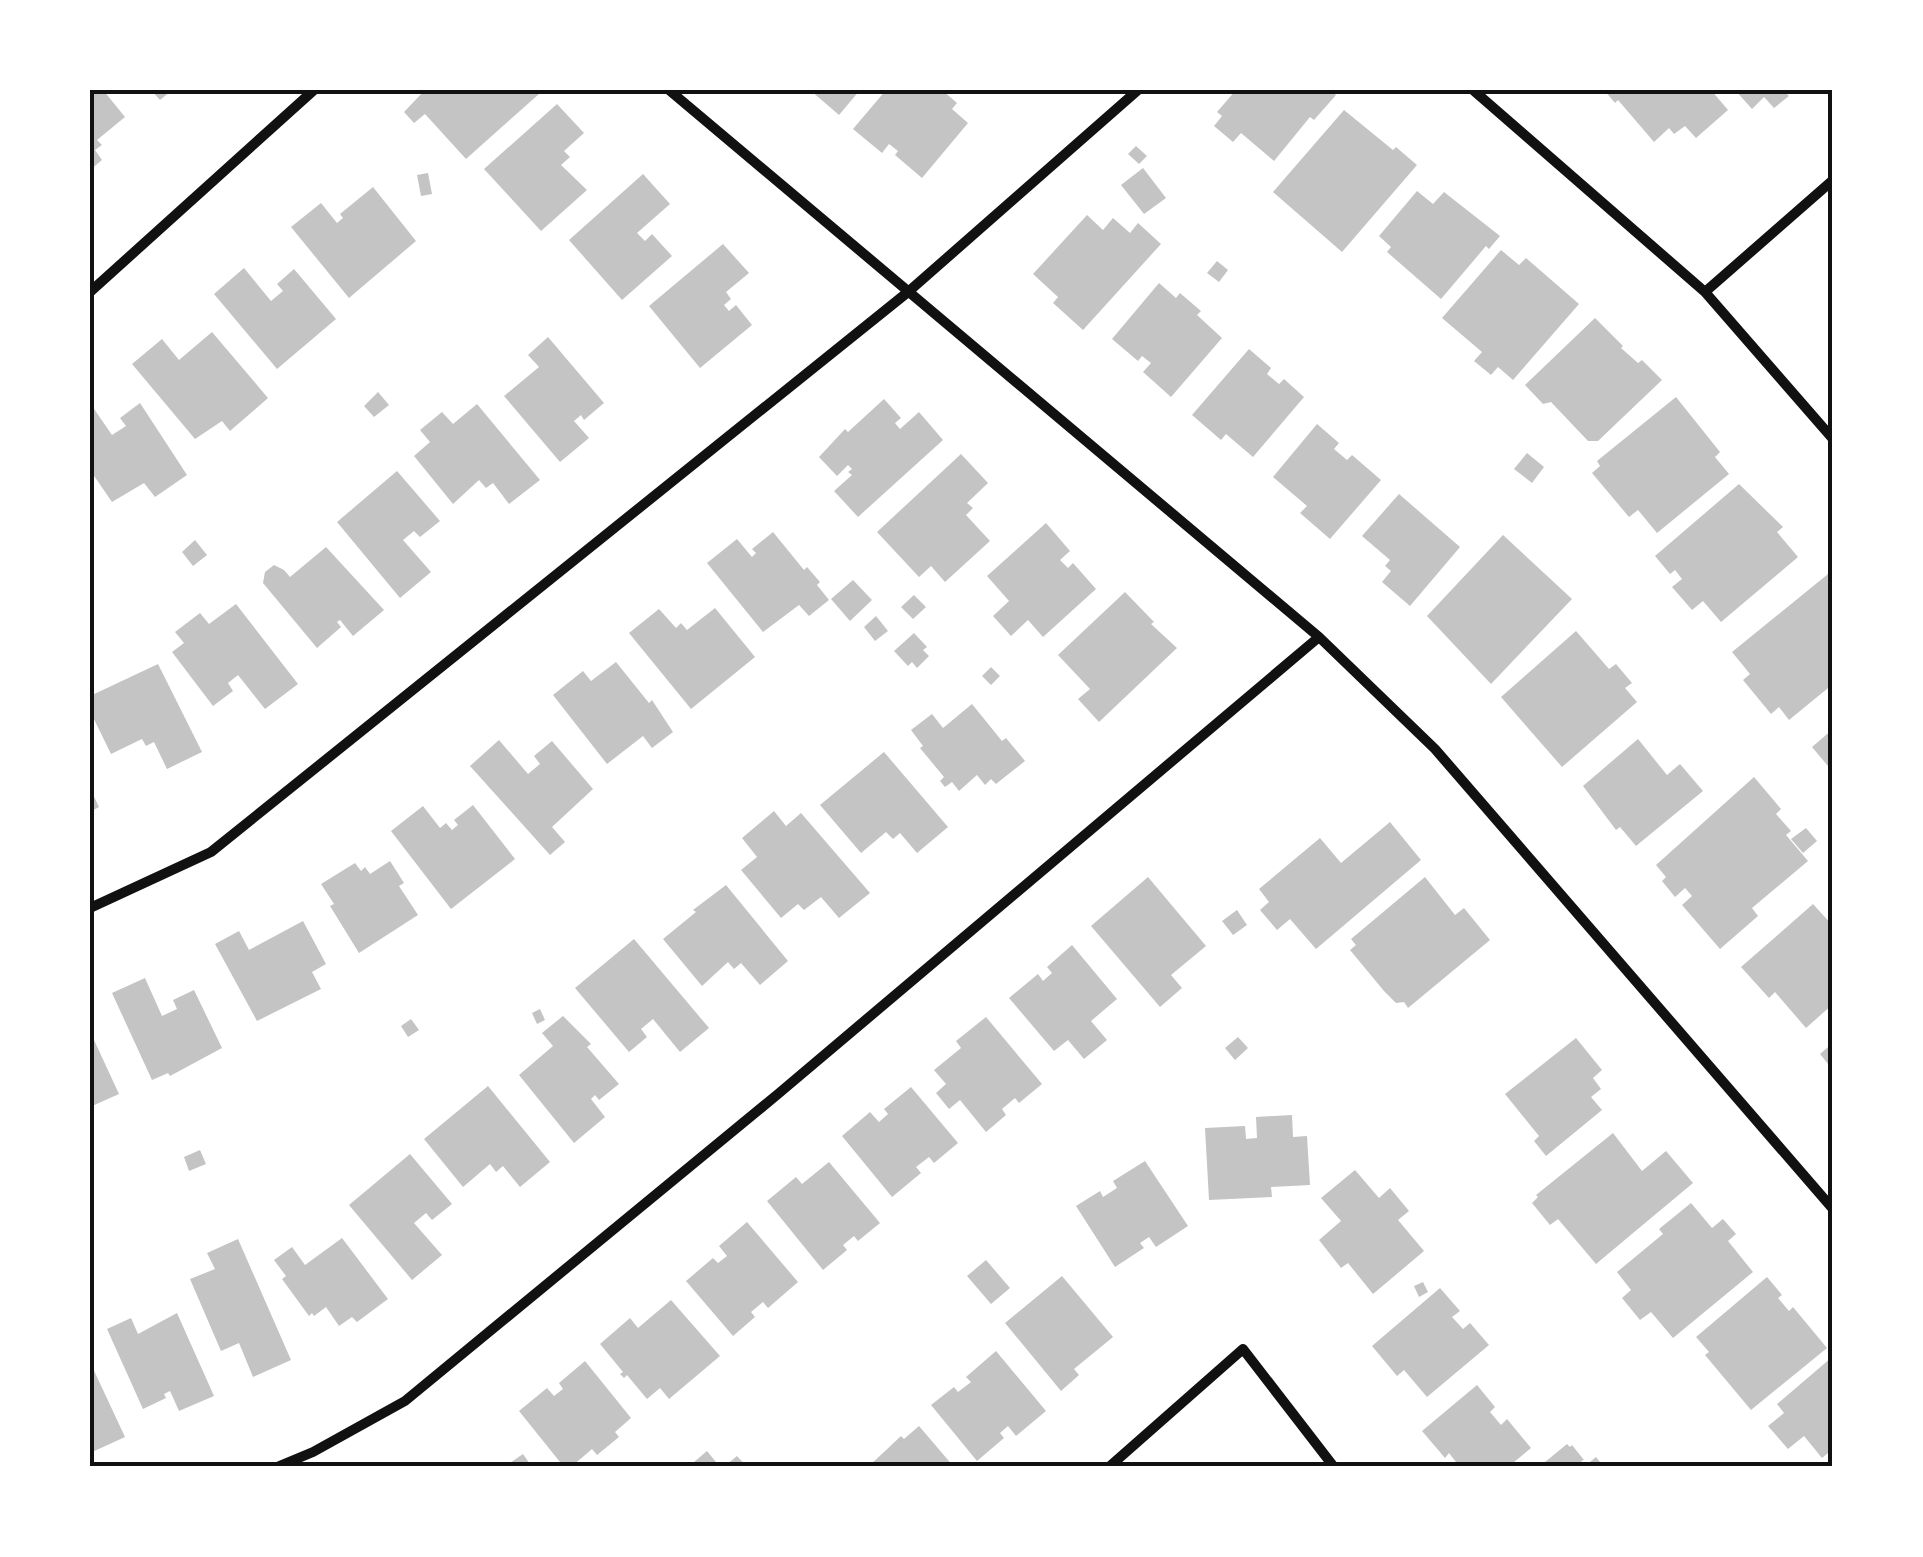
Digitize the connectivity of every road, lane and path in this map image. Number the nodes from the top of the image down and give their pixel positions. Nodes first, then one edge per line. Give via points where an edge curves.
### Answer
1 (314, 90) edge
2 (669, 90) edge
3 (1138, 90) edge
4 (1473, 90) edge
5 (1833, 180) edge
6 (90, 292) edge
7 (908, 292) junction
8 (1705, 292) junction
9 (1833, 439) edge
10 (1318, 638) junction
11 (90, 908) edge
12 (1833, 1209) edge
13 (276, 1467) edge
14 (1109, 1467) edge
15 (1334, 1467) edge

1 - 6 street
2 - 7 street
3 - 7 street
4 - 8 street
5 - 8 street
7 - 10 street
7 - 11 street via 211,852
8 - 9 street
10 - 12 street via 1435,749
10 - 13 street via 404,1401
14 - 15 street via 1243,1349

